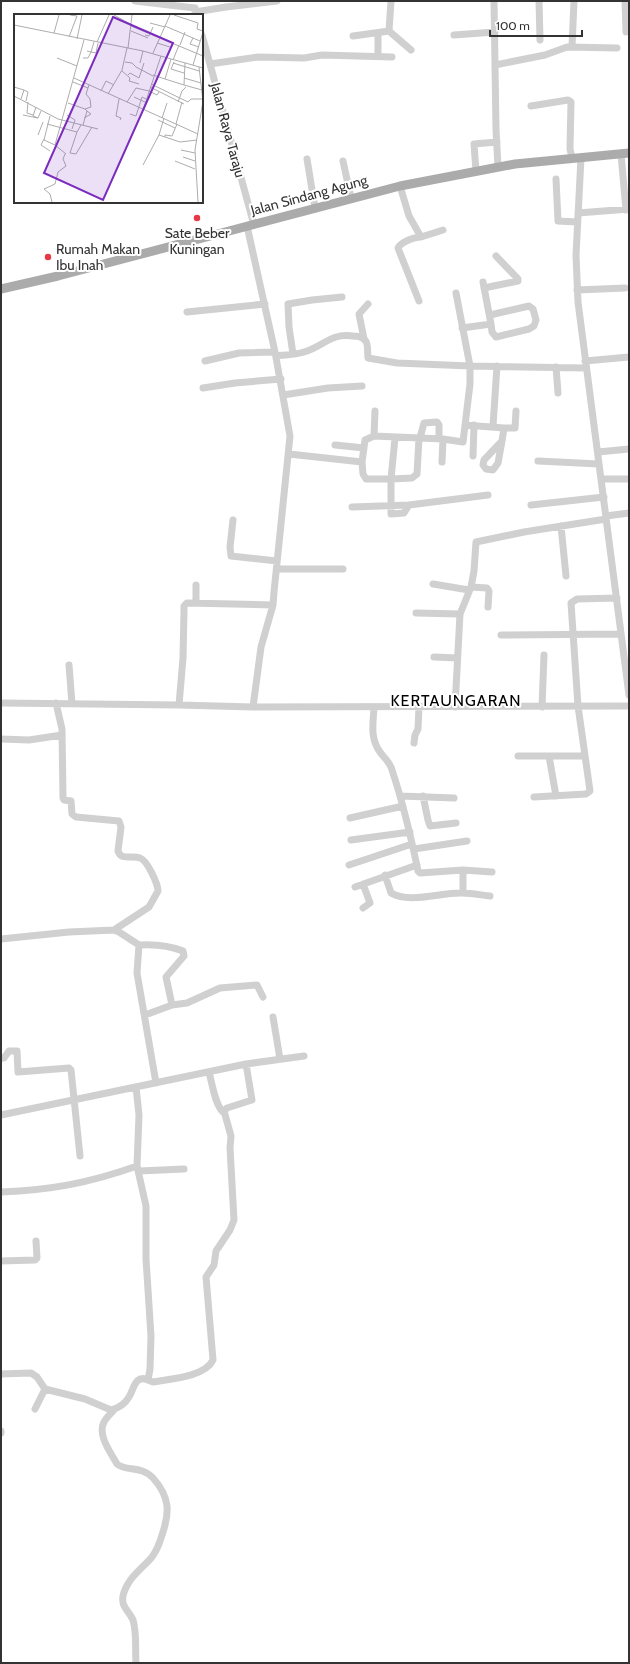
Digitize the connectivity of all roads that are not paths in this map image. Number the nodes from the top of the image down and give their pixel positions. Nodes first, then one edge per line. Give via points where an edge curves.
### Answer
1 (135, 1) edge
2 (276, 1) edge
3 (391, 1) edge
4 (494, 1) edge
5 (538, 1) edge
6 (574, 1) edge
7 (626, 1) edge
8 (195, 9) edge
9 (389, 31) junction
10 (495, 32) junction
11 (626, 32) dead end
12 (378, 33) junction
13 (454, 34) dead end
14 (353, 36) dead end
15 (203, 39) edge
16 (540, 40) dead end
17 (572, 47) junction
18 (618, 48) dead end
19 (411, 50) dead end
20 (378, 56) junction
21 (392, 57) dead end
22 (210, 64) junction
23 (495, 65) junction
24 (531, 106) dead end
25 (497, 142) junction
26 (625, 153) edge
27 (576, 158) junction
28 (307, 159) dead end
29 (343, 162) dead end
30 (498, 167) junction
31 (476, 171) junction
32 (556, 179) dead end
33 (400, 186) junction
34 (350, 198) junction
35 (315, 208) junction
36 (627, 210) edge
37 (578, 213) junction
38 (577, 222) junction
39 (251, 226) junction
40 (443, 230) dead end
41 (421, 237) junction
42 (496, 256) dead end
43 (625, 288) dead end
44 (1, 289) edge
45 (577, 290) junction
46 (456, 293) dead end
47 (342, 297) dead end
48 (419, 301) dead end
49 (265, 304) junction
50 (368, 304) dead end
51 (187, 312) dead end
52 (490, 315) junction
53 (491, 324) junction
54 (462, 328) junction
55 (364, 339) junction
56 (276, 354) junction
57 (293, 354) junction
58 (629, 357) edge
59 (205, 361) dead end
60 (586, 364) junction
61 (470, 366) junction
62 (497, 366) junction
63 (556, 367) junction
64 (281, 379) junction
65 (362, 386) dead end
66 (203, 388) dead end
67 (558, 393) dead end
68 (283, 395) junction
69 (375, 411) dead end
70 (516, 411) dead end
71 (465, 425) junction
72 (474, 425) junction
73 (493, 426) junction
74 (504, 428) junction
75 (374, 436) junction
76 (395, 438) junction
77 (420, 438) junction
78 (441, 439) junction
79 (502, 441) dead end
80 (463, 442) junction
81 (473, 443) junction
82 (335, 445) dead end
83 (364, 448) junction
84 (629, 449) edge
85 (598, 452) junction
86 (289, 454) junction
87 (473, 456) dead end
88 (538, 461) dead end
89 (362, 462) junction
90 (442, 462) dead end
91 (599, 464) junction
92 (392, 479) junction
93 (601, 479) junction
94 (629, 479) edge
95 (488, 495) dead end
96 (604, 498) junction
97 (531, 505) dead end
98 (352, 507) dead end
99 (391, 513) junction
100 (629, 513) edge
101 (606, 517) junction
102 (233, 520) dead end
103 (561, 526) junction
104 (277, 565) junction
105 (343, 569) dead end
106 (566, 576) dead end
107 (433, 584) dead end
108 (196, 585) dead end
109 (470, 589) junction
110 (617, 598) junction
111 (196, 602) junction
112 (272, 605) junction
113 (488, 607) dead end
114 (416, 613) dead end
115 (460, 614) junction
116 (621, 634) junction
117 (501, 635) dead end
118 (573, 635) junction
119 (544, 655) dead end
120 (434, 657) dead end
121 (457, 658) junction
122 (69, 666) dead end
123 (629, 695) edge
124 (1, 702) edge
125 (56, 703) junction
126 (72, 704) junction
127 (179, 704) junction
128 (578, 706) junction
129 (629, 706) edge
130 (253, 707) junction
131 (542, 707) junction
132 (374, 708) junction
133 (419, 708) junction
134 (455, 708) junction
135 (62, 735) junction
136 (1, 739) edge
137 (414, 743) dead end
138 (518, 756) dead end
139 (549, 756) junction
140 (585, 756) junction
141 (400, 796) junction
142 (423, 796) junction
143 (556, 796) junction
144 (534, 797) dead end
145 (454, 798) dead end
146 (403, 806) junction
147 (350, 818) dead end
148 (456, 823) dead end
149 (410, 832) junction
150 (351, 840) dead end
151 (467, 841) dead end
152 (413, 846) junction
153 (417, 865) junction
154 (349, 866) dead end
155 (463, 870) junction
156 (492, 872) dead end
157 (385, 875) junction
158 (363, 884) junction
159 (355, 887) dead end
160 (463, 892) junction
161 (490, 896) dead end
162 (363, 908) dead end
163 (114, 930) junction
164 (1, 939) edge
165 (139, 945) junction
166 (263, 997) dead end
167 (172, 1005) junction
168 (144, 1015) junction
169 (273, 1017) dead end
170 (304, 1056) dead end
171 (1, 1058) edge
172 (280, 1059) junction
173 (246, 1064) junction
174 (209, 1072) junction
175 (156, 1083) junction
176 (136, 1087) junction
177 (74, 1099) junction
178 (224, 1113) junction
179 (1, 1115) edge
180 (80, 1156) dead end
181 (138, 1169) junction
182 (184, 1169) dead end
183 (1, 1192) edge
184 (36, 1241) dead end
185 (1, 1262) edge
186 (1, 1374) edge
187 (148, 1380) junction
188 (45, 1389) junction
189 (35, 1409) dead end
190 (114, 1410) junction
191 (136, 1663) edge

1 - 8 street
2 - 8 street
3 - 9 street
4 - 10 street
5 - 16 street
6 - 17 street
7 - 11 street
9 - 12 street
9 - 19 street
10 - 13 street
10 - 23 street
12 - 14 street
12 - 20 street
15 - 22 street, Jalan Raya Taraju
17 - 18 street
17 - 23 street
20 - 21 street
20 - 22 street via 258,56
22 - 39 street, Jalan Raya Taraju
23 - 25 street
24 - 27 street via 568,100 571,102 570,149
25 - 30 street
25 - 31 street via 474,144
26 - 27 main road, Jalan Sindang Agung
26 - 36 street
27 - 30 main road, Jalan Sindang Agung
27 - 37 street
28 - 35 street
29 - 34 street
30 - 31 main road, Jalan Sindang Agung
31 - 33 main road, Jalan Sindang Agung
32 - 38 street via 558,221
33 - 34 main road, Jalan Sindang Agung
33 - 41 street via 409,216
34 - 35 main road, Jalan Sindang Agung
35 - 39 main road, Jalan Sindang Agung
36 - 37 street
37 - 38 street
38 - 45 street
39 - 44 main road, Jalan Sindang Agung
39 - 49 street, Jalan Raya Taraju
40 - 41 street
41 - 48 street via 415,237 398,248
42 - 52 street via 518,281 484,285
43 - 45 street
45 - 60 street
46 - 54 street
47 - 57 street via 288,304
49 - 51 street
49 - 56 street, Jalan Raya Taraju
50 - 55 street via 359,314
52 - 53 street
52 - 53 street via 530,306 536,320 534,326 529,329 496,337
53 - 54 street
54 - 61 street
55 - 57 street via 356,336 337,336 313,349
55 - 61 street via 369,359 397,363
56 - 57 street
56 - 59 street via 239,353
56 - 64 street, Jalan Raya Taraju
58 - 60 street
60 - 63 street
60 - 85 street
61 - 62 street
61 - 71 street
62 - 63 street
62 - 73 street
63 - 67 street
64 - 66 street
64 - 68 street, Jalan Raya Taraju
65 - 68 street
68 - 86 street, Jalan Raya Taraju via 290,429
69 - 75 street
70 - 74 street via 514,428
71 - 72 street
71 - 80 street
72 - 73 street
72 - 81 street
73 - 74 street
74 - 79 street
75 - 76 street
75 - 83 street via 365,440
76 - 77 street
76 - 92 street
77 - 78 street
77 - 78 street via 424,423 437,422
77 - 92 street via 417,474 412,478
78 - 80 street
78 - 90 street
80 - 81 street
81 - 87 street
82 - 83 street
83 - 89 street
84 - 85 street
85 - 91 street
86 - 89 street
86 - 104 street, Jalan Raya Taraju
88 - 91 street
89 - 92 street via 366,478
91 - 93 street
92 - 99 street
93 - 94 street
93 - 96 street
95 - 99 street via 409,505
96 - 97 street
96 - 101 street
98 - 99 street
100 - 101 street
101 - 103 street
101 - 110 street
102 - 104 street via 231,556
103 - 106 street
103 - 109 street via 476,542
104 - 105 street
104 - 112 street, Jalan Raya Taraju
107 - 109 street
108 - 111 street
109 - 113 street via 487,588
109 - 115 street
110 - 116 street
110 - 118 street via 573,601 570,607
111 - 112 street
111 - 127 street via 184,606 184,658
112 - 130 street, Jalan Raya Taraju via 261,647
114 - 115 street
115 - 121 street
116 - 118 street
116 - 123 street
117 - 118 street
118 - 128 street
119 - 131 street
120 - 121 street
121 - 134 street
122 - 126 street
124 - 125 street
125 - 126 street
125 - 135 street
126 - 127 street
127 - 130 street
128 - 129 street
128 - 131 street
128 - 140 street
130 - 132 street
131 - 134 street
132 - 133 street
132 - 141 street via 374,741 392,767
133 - 134 street
133 - 137 street
135 - 136 street via 35,740
135 - 163 street via 63,798 71,801 73,815 119,821 119,855 144,861 158,887 149,907
138 - 139 street
139 - 140 street
139 - 143 street
140 - 143 street via 590,791 586,794
141 - 142 street
141 - 146 street
142 - 145 street
142 - 148 street via 430,826
143 - 144 street
146 - 147 street
146 - 149 street
149 - 150 street
149 - 152 street
151 - 152 street
152 - 153 street
152 - 154 street
153 - 155 street via 420,873
153 - 157 street
155 - 156 street
155 - 160 street
157 - 158 street
157 - 160 street via 391,893 396,895 424,897
158 - 159 street
158 - 162 street via 370,903
160 - 161 street
163 - 164 street
163 - 165 street
165 - 167 street via 158,944 183,951 184,956 166,978
165 - 168 street via 137,973
166 - 167 street via 257,985 227,987 187,1003
167 - 168 street
168 - 175 street
169 - 172 street
170 - 172 street
171 - 177 street via 10,1051 17,1051 18,1072 70,1068
172 - 173 street
173 - 174 street
173 - 178 street via 252,1100 227,1108
174 - 175 street
174 - 178 street
175 - 176 street
176 - 177 street
176 - 181 street via 139,1115
177 - 179 street
177 - 180 street
178 - 187 street via 231,1136 234,1220 216,1251 214,1265 206,1277 213,1360 200,1372 153,1382
181 - 182 street
181 - 183 street via 72,1185
181 - 187 street via 146,1206 146,1259 151,1336
184 - 185 street via 35,1260
186 - 188 street via 31,1373
187 - 190 street via 139,1380 124,1404
188 - 189 street
188 - 190 street via 85,1399
190 - 191 street via 104,1422 102,1432 117,1464 149,1474 168,1506 159,1544 152,1557 136,1572 124,1595 123,1604 133,1621 135,1631

